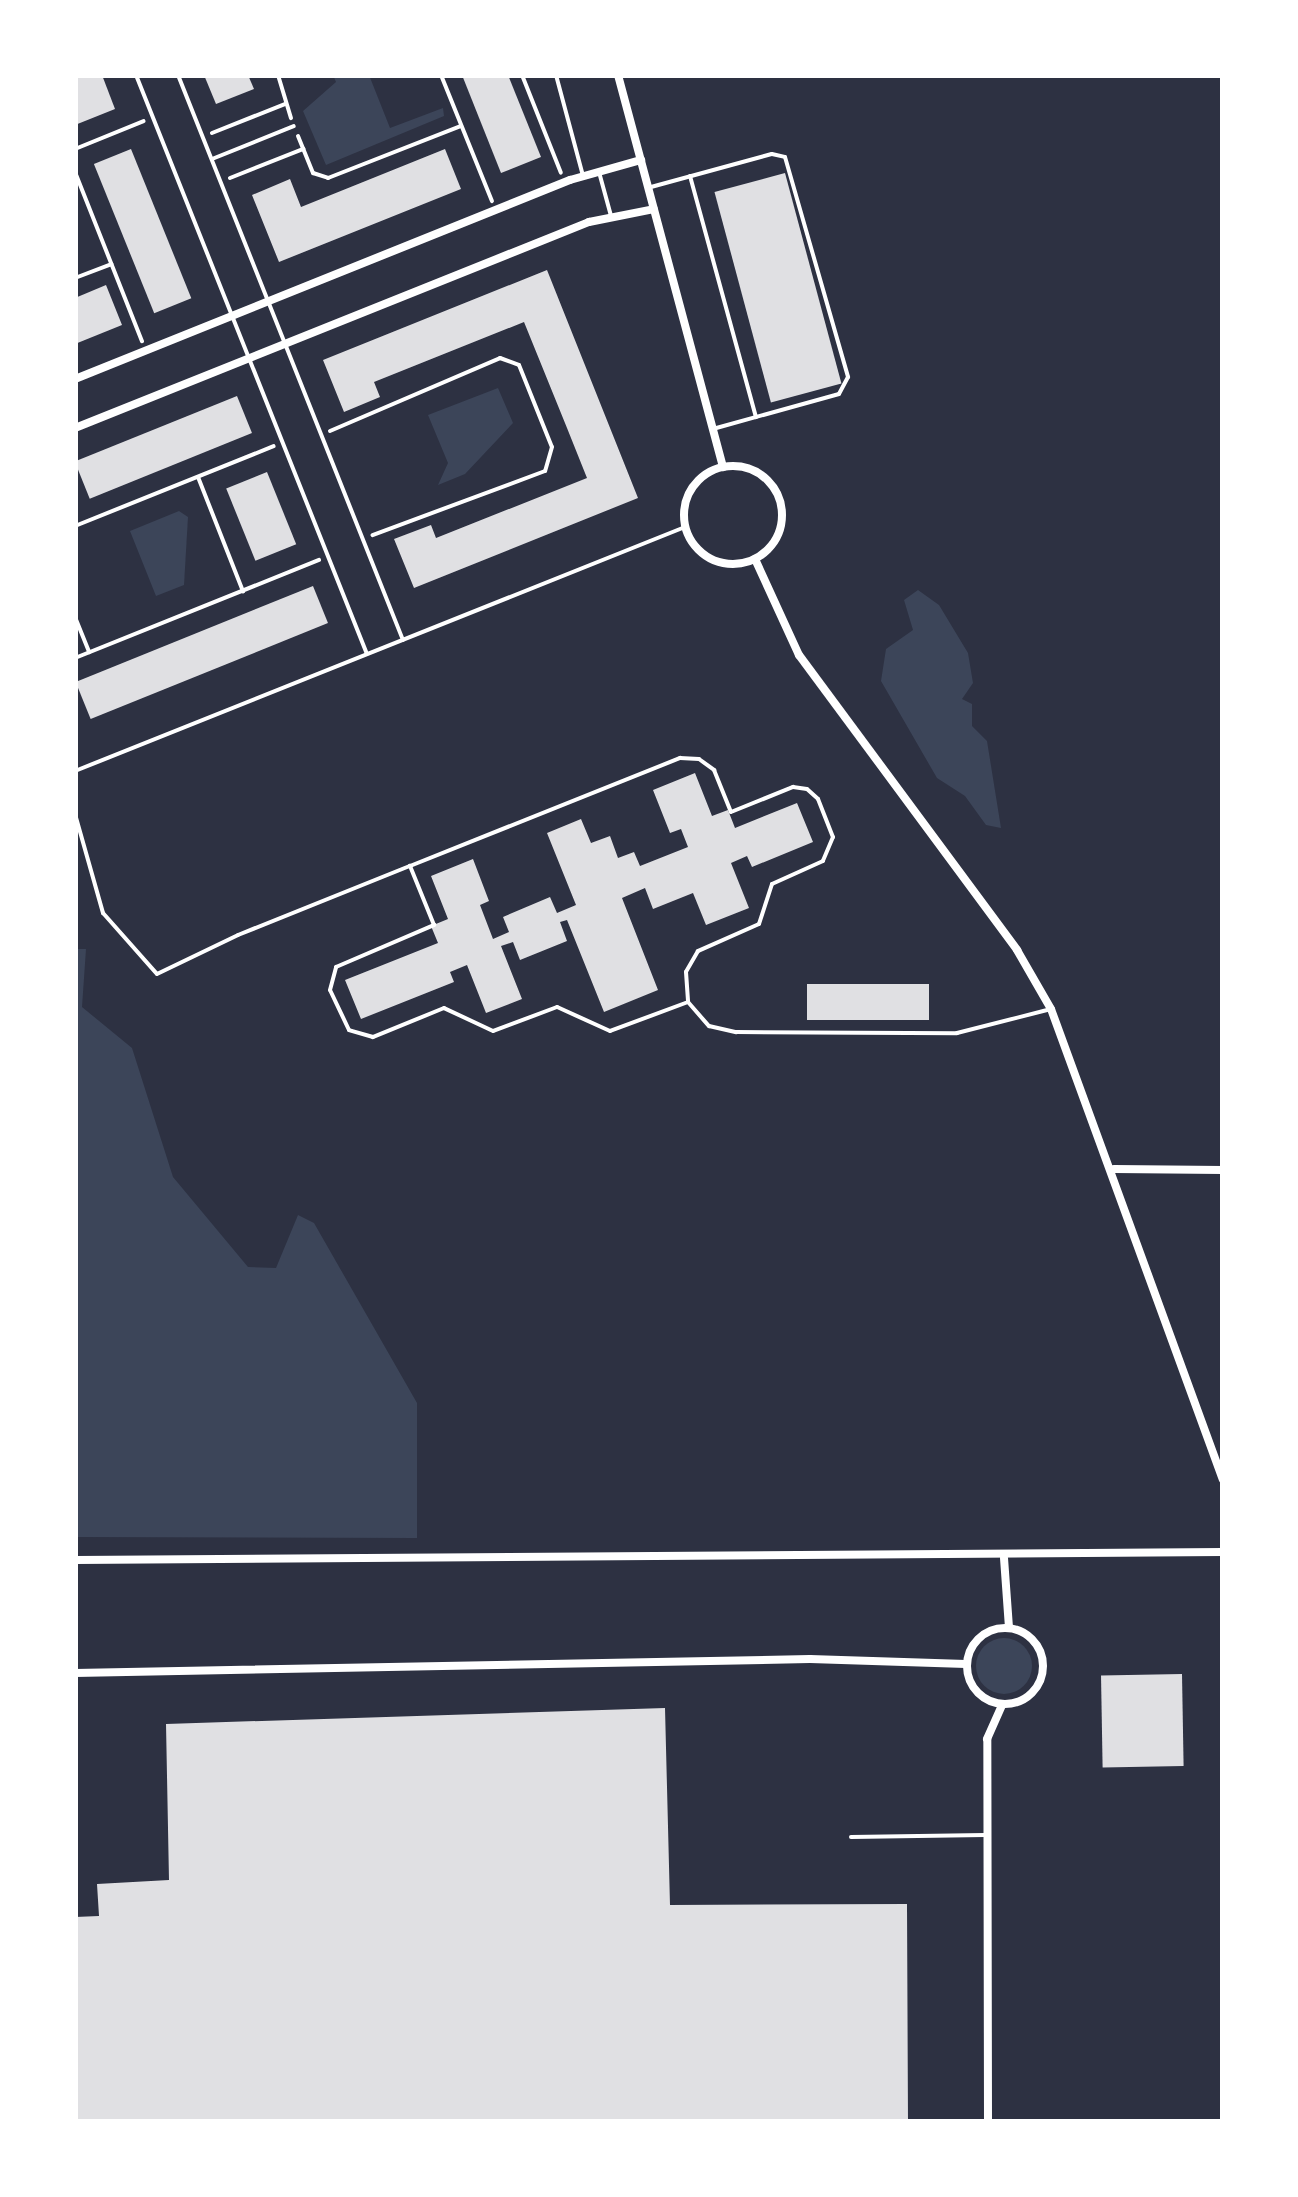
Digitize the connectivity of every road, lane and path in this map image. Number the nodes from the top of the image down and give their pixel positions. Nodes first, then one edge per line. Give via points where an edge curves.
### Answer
1 (136, 75) edge
2 (178, 75) edge
3 (278, 75) edge
4 (441, 75) edge
5 (522, 75) edge
6 (556, 75) edge
7 (618, 75) edge
8 (286, 104) junction
9 (153, 117) junction
10 (294, 126) junction
11 (461, 126) junction
12 (203, 137) junction
13 (75, 149) edge
14 (304, 149) junction
15 (212, 159) junction
16 (641, 160) junction
17 (598, 171) junction
18 (75, 172) edge
19 (583, 176) junction
20 (690, 176) junction
21 (221, 182) junction
22 (565, 182) junction
23 (648, 188) junction
24 (495, 210) junction
25 (654, 210) junction
26 (611, 216) junction
27 (111, 264) junction
28 (75, 278) edge
29 (268, 301) junction
30 (232, 316) junction
31 (285, 344) junction
32 (146, 350) junction
33 (249, 358) junction
34 (75, 379) edge
35 (756, 418) junction
36 (75, 428) edge
37 (713, 429) junction
38 (322, 434) junction
39 (259, 452) dead end
40 (723, 467) junction
41 (198, 477) junction
42 (75, 526) edge
43 (685, 526) junction
44 (363, 539) junction
45 (755, 560) junction
46 (305, 566) dead end
47 (243, 591) junction
48 (75, 616) edge
49 (403, 640) junction
50 (89, 652) junction
51 (367, 654) junction
52 (75, 658) edge
53 (75, 771) edge
54 (75, 814) edge
55 (410, 866) junction
56 (688, 1002) junction
57 (1050, 1009) junction
58 (1114, 1170) junction
59 (1223, 1170) edge
60 (1223, 1480) edge
61 (1223, 1552) edge
62 (1004, 1558) junction
63 (75, 1560) edge
64 (1009, 1628) junction
65 (966, 1664) junction
66 (75, 1674) edge
67 (1002, 1705) junction
68 (986, 1835) junction
69 (852, 1837) dead end
70 (988, 2122) edge

1 - 9 lane
2 - 12 lane
3 - 8 path
4 - 11 path
5 - 22 path
6 - 19 lane
7 - 16 street
8 - 10 path
8 - 12 path
9 - 13 path
9 - 30 lane
10 - 14 path
10 - 15 lane
11 - 14 path via 328,178 313,173
11 - 24 path
12 - 15 lane
14 - 21 path
15 - 21 lane
16 - 17 street
16 - 23 street
17 - 19 street
17 - 26 lane
18 - 27 path
19 - 22 street
20 - 23 lane
20 - 35 lane
20 - 35 lane via 772,154 785,157 848,377 844,392
21 - 29 lane
22 - 24 street
23 - 25 street
24 - 29 street
25 - 26 street
25 - 37 street
26 - 31 street
27 - 28 path
27 - 32 path
29 - 30 street
29 - 31 lane
30 - 32 street
30 - 33 lane
31 - 33 street
31 - 38 lane
32 - 34 street
33 - 36 street
33 - 51 lane
35 - 37 lane
37 - 40 street
38 - 44 lane
38 - 44 path via 500,358 520,365 552,447 545,470
39 - 41 path
40 - 43 street via 695,485
40 - 45 street via 760,474 782,505 777,539
41 - 42 path
41 - 47 path
43 - 45 street via 712,560
43 - 49 lane
44 - 49 lane
45 - 57 street via 799,655 1006,934
46 - 47 path
47 - 50 path
48 - 50 path
49 - 51 lane
50 - 52 path
51 - 53 lane
54 - 55 lane via 102,912 157,974
55 - 56 lane via 434,925 342,962 332,974 330,990 356,1035 373,1037 444,1008 493,1031 564,1008 610,1031
55 - 56 lane via 680,758 700,758 714,770 731,812 793,788 807,790 818,799 830,830 830,852 772,884 760,924 698,952 686,972
56 - 57 lane via 710,1026 736,1032 957,1034
57 - 58 street
58 - 59 street
58 - 60 street
61 - 62 street
62 - 63 street
62 - 64 street
64 - 65 street via 978,1639
64 - 67 street via 1032,1640 1043,1670 1023,1700
65 - 66 street via 810,1658
65 - 67 street via 978,1694
67 - 68 street via 987,1739
68 - 69 lane
68 - 70 street

